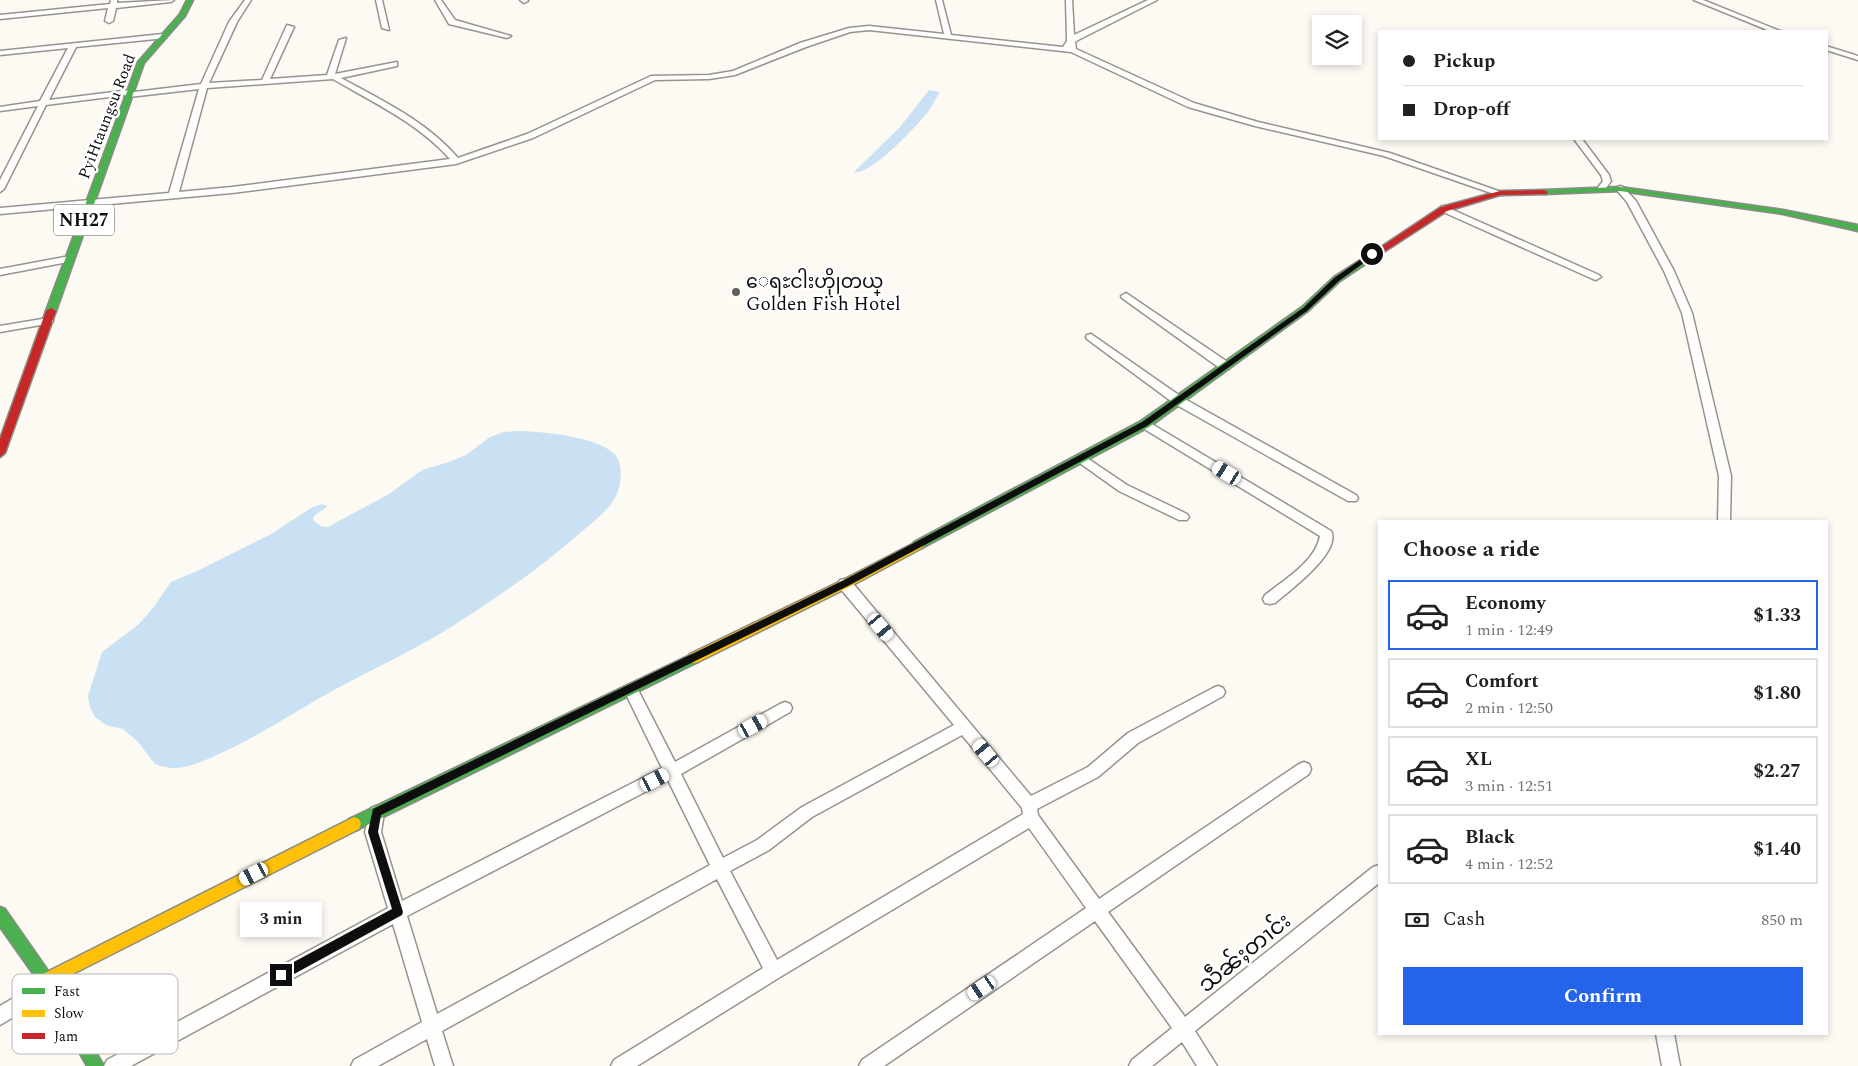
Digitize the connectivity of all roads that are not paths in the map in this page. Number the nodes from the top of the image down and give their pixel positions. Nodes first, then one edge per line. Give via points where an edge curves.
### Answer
1 (171, 0) edge
2 (190, 0) edge
3 (248, 0) edge
4 (379, 0) edge
5 (438, 0) edge
6 (939, 0) edge
7 (1069, 0) edge
8 (1154, 0) edge
9 (1697, 0) edge
10 (114, 3) edge
11 (0, 18) edge
12 (109, 21) dead end
13 (290, 27) dead end
14 (386, 28) dead end
15 (1773, 30) edge
16 (163, 36) junction
17 (507, 36) dead end
18 (948, 36) junction
19 (343, 40) dead end
20 (73, 45) junction
21 (1072, 46) junction
22 (1828, 49) edge
23 (0, 53) edge
24 (1858, 58) edge
25 (394, 64) dead end
26 (332, 77) junction
27 (265, 81) junction
28 (204, 86) junction
29 (129, 93) junction
30 (44, 104) junction
31 (0, 109) edge
32 (1579, 140) edge
33 (456, 161) junction
34 (0, 189) edge
35 (1601, 189) junction
36 (1620, 189) junction
37 (1500, 193) junction
38 (173, 196) junction
39 (90, 203) junction
40 (1444, 209) junction
41 (0, 210) edge
42 (1858, 228) edge
43 (70, 259) junction
44 (0, 272) edge
45 (1596, 277) dead end
46 (1126, 296) dead end
47 (48, 321) junction
48 (0, 329) edge
49 (1090, 337) dead end
50 (1225, 366) junction
51 (1179, 401) junction
52 (1145, 424) junction
53 (3, 436) edge
54 (0, 453) edge
55 (1081, 458) junction
56 (1352, 498) dead end
57 (1182, 517) dead end
58 (1724, 520) edge
59 (845, 584) junction
60 (1270, 599) dead end
61 (631, 690) junction
62 (1218, 692) dead end
63 (785, 708) dead end
64 (964, 727) junction
65 (1304, 769) dead end
66 (672, 771) junction
67 (376, 812) junction
68 (1030, 812) junction
69 (720, 868) junction
70 (1378, 874) edge
71 (1097, 910) junction
72 (398, 912) junction
73 (0, 914) edge
74 (774, 971) junction
75 (42, 974) edge
76 (65, 974) edge
77 (12, 1008) edge
78 (0, 1016) edge
79 (431, 1026) junction
80 (1183, 1029) junction
81 (178, 1031) edge
82 (1665, 1035) edge
83 (89, 1054) edge
84 (135, 1054) edge
85 (96, 1066) edge
86 (113, 1066) edge
87 (360, 1066) edge
88 (444, 1066) edge
89 (620, 1066) edge
90 (868, 1066) edge
91 (1138, 1066) edge
92 (1208, 1066) edge
93 (1671, 1066) edge

1 - 10 street
2 - 16 main road, PyiHtaungsu Road / NH27 via 183,15
3 - 28 street via 233,22
4 - 14 street
5 - 17 street via 452,22
6 - 18 street
7 - 21 street
8 - 21 street
9 - 15 street
10 - 11 street
10 - 12 street
13 - 27 street
16 - 20 street
16 - 29 main road, PyiHtaungsu Road / NH27 via 141,62
18 - 21 street via 1062,49
18 - 33 street via 858,28 803,45 735,73 654,78 530,136
19 - 26 street
20 - 23 street
20 - 30 street
21 - 37 street via 1207,111 1373,150
22 - 24 street
25 - 26 street
26 - 27 street
26 - 33 street via 408,119
27 - 28 street
28 - 29 street
28 - 38 street
29 - 30 street
29 - 39 main road, PyiHtaungsu Road / NH27
30 - 31 street
30 - 34 street
32 - 35 street via 1605,174 1607,181
33 - 38 street
35 - 36 main road
35 - 37 main road
36 - 42 main road via 1783,212
36 - 58 street via 1670,271 1687,314 1725,476
37 - 40 main road
38 - 39 street
39 - 41 street
39 - 43 main road, PyiHtaungsu Road / NH27
40 - 45 street
40 - 50 main road via 1337,279 1305,309
43 - 44 street
43 - 47 main road, PyiHtaungsu Road / NH27
46 - 50 street
47 - 48 street
47 - 53 main road, PyiHtaungsu Road / NH27
49 - 51 street
50 - 51 main road
51 - 52 main road
51 - 56 street
52 - 55 main road
52 - 60 street via 1327,534 1327,541 1305,571
53 - 54 main road, PyiHtaungsu Road / NH27
55 - 57 street via 1123,488
55 - 59 main road
59 - 61 main road
59 - 64 street
61 - 66 street
61 - 67 main road
62 - 68 street via 1133,738 1093,772
63 - 66 street
64 - 68 street
64 - 69 street via 807,812 763,846
65 - 71 street
66 - 69 street
66 - 72 street
67 - 72 street via 373,832
67 - 76 main road
68 - 71 street
68 - 74 street
69 - 74 street
69 - 79 street
70 - 80 street, သဵၼ်ႈတၢင်း
71 - 80 street
71 - 90 street
72 - 79 street
72 - 81 street
73 - 75 main road
74 - 89 street
77 - 78 street
79 - 87 street
79 - 88 street
80 - 91 street, သဵၼ်ႈတၢင်း
80 - 92 street
82 - 93 street
83 - 85 main road
84 - 86 street

